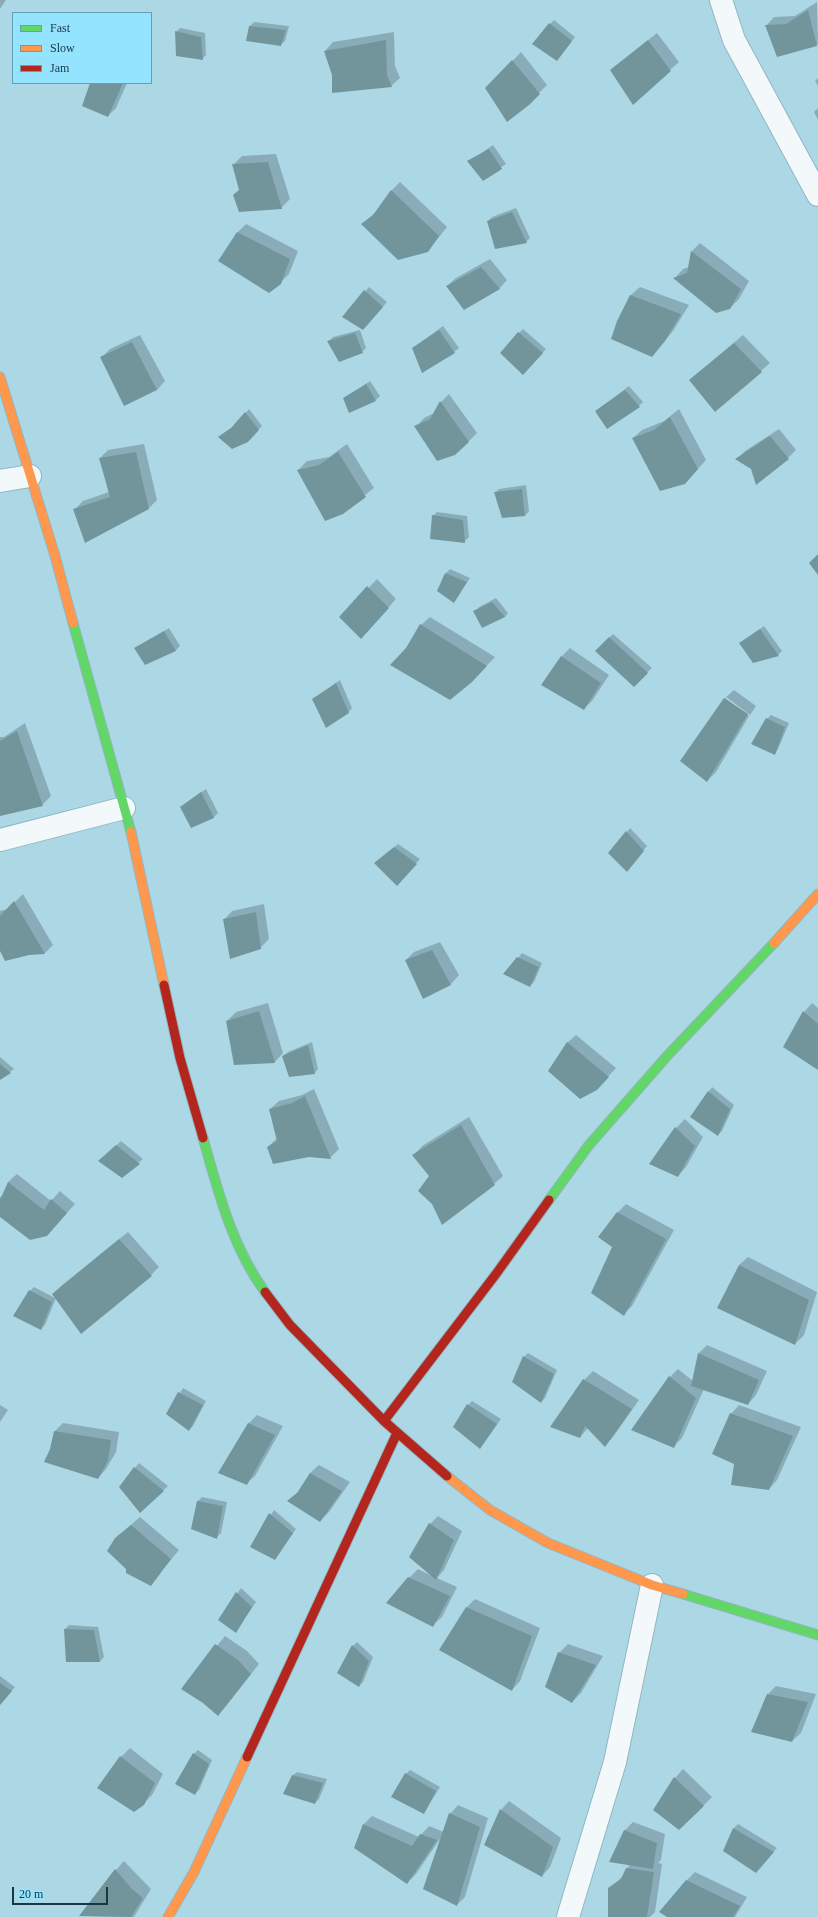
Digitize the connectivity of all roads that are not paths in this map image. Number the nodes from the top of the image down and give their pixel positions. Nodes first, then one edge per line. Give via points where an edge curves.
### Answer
1 (720, 0) edge
2 (818, 195) edge
3 (0, 377) edge
4 (30, 476) junction
5 (0, 481) edge
6 (124, 808) junction
7 (0, 840) edge
8 (818, 894) edge
9 (384, 1421) junction
10 (397, 1433) junction
11 (652, 1585) junction
12 (818, 1635) edge
13 (168, 1917) edge
14 (568, 1917) edge

1 - 2 street via 734,40
3 - 4 street
4 - 5 street
4 - 6 street via 55,556
6 - 7 street
6 - 9 street via 180,1058 225,1216 254,1276 290,1324
8 - 9 street via 668,1055 589,1145 496,1274
9 - 10 street
10 - 11 street via 490,1510 548,1543
10 - 13 street via 198,1865
11 - 12 street
11 - 14 street via 615,1762

